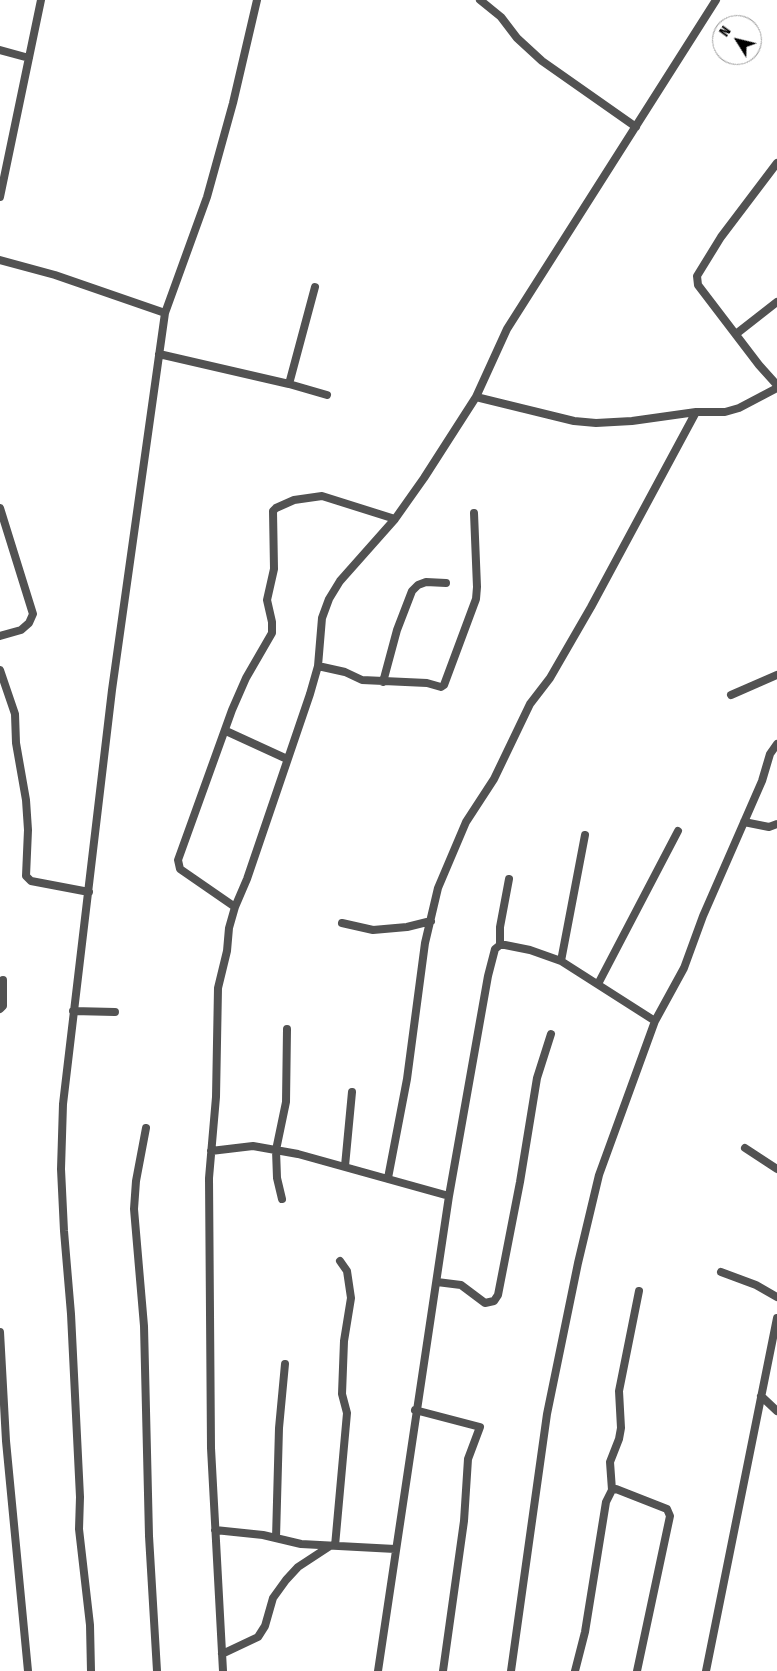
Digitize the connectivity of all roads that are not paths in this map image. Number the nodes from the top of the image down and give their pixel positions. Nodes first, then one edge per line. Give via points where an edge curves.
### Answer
1 (41, 0) edge
2 (257, 0) edge
3 (480, 0) edge
4 (716, 0) edge
5 (0, 50) edge
6 (29, 58) junction
7 (636, 126) junction
8 (777, 163) edge
9 (0, 197) edge
10 (0, 260) edge
11 (315, 287) dead end
12 (777, 302) edge
13 (165, 313) junction
14 (736, 334) junction
15 (159, 354) junction
16 (289, 384) junction
17 (777, 386) edge
18 (327, 395) dead end
19 (476, 397) junction
20 (696, 412) junction
21 (0, 508) edge
22 (474, 513) dead end
23 (394, 519) junction
24 (446, 583) dead end
25 (0, 636) edge
26 (318, 666) junction
27 (0, 670) edge
28 (777, 675) edge
29 (383, 682) junction
30 (730, 695) dead end
31 (226, 731) junction
32 (777, 744) edge
33 (287, 759) junction
34 (744, 822) junction
35 (777, 824) edge
36 (678, 831) dead end
37 (585, 835) dead end
38 (509, 879) dead end
39 (89, 892) junction
40 (235, 907) junction
41 (342, 922) dead end
42 (431, 922) junction
43 (500, 945) junction
44 (561, 961) junction
45 (3, 980) dead end
46 (598, 984) junction
47 (0, 1009) edge
48 (73, 1011) junction
49 (115, 1012) dead end
50 (656, 1021) junction
51 (287, 1029) dead end
52 (551, 1034) dead end
53 (352, 1092) dead end
54 (146, 1128) dead end
55 (745, 1148) dead end
56 (276, 1150) junction
57 (211, 1151) junction
58 (345, 1166) junction
59 (777, 1169) edge
60 (388, 1178) junction
61 (449, 1196) junction
62 (282, 1199) dead end
63 (340, 1261) dead end
64 (721, 1272) dead end
65 (438, 1282) junction
66 (639, 1291) dead end
67 (777, 1298) edge
68 (777, 1318) edge
69 (0, 1332) edge
70 (285, 1364) dead end
71 (761, 1396) junction
72 (415, 1410) junction
73 (777, 1411) edge
74 (612, 1490) junction
75 (215, 1530) junction
76 (276, 1538) junction
77 (332, 1546) junction
78 (395, 1549) junction
79 (222, 1654) junction
80 (28, 1671) edge
81 (91, 1671) edge
82 (157, 1671) edge
83 (222, 1671) edge
84 (378, 1671) edge
85 (443, 1671) edge
86 (511, 1671) edge
87 (575, 1671) edge
88 (637, 1671) edge
89 (706, 1671) edge

1 - 6 street
2 - 13 street via 207,196
3 - 7 street via 501,17 517,38 542,61
4 - 7 street
5 - 6 street
6 - 9 street
7 - 19 street via 507,329
8 - 14 street via 696,276 698,285
10 - 13 street via 55,275
11 - 16 street
12 - 14 street
13 - 15 street
14 - 17 street
15 - 16 street
15 - 39 street via 112,690
16 - 18 street
17 - 20 street via 740,408 725,412
19 - 20 street via 574,421 632,422
19 - 23 street
20 - 42 street via 591,607 550,678 530,704 494,779 466,822 438,888
21 - 25 street via 33,614 21,630
22 - 29 street via 476,599 446,682 441,687 428,683
23 - 26 street via 328,599 322,618
23 - 31 street via 322,496 294,500 274,510 274,569 267,600 273,628 246,678
24 - 29 street via 426,582 412,591
26 - 29 street via 362,680
26 - 33 street
27 - 39 street via 15,714 16,743 26,800 26,876 31,880
28 - 30 street
31 - 33 street
31 - 40 street via 178,865
32 - 34 street via 770,754
33 - 40 street
34 - 35 street via 769,827
34 - 50 street via 684,968
36 - 46 street
37 - 44 street
38 - 43 street
39 - 48 street
40 - 57 street via 218,988 217,1082
41 - 42 street via 373,930
42 - 60 street
43 - 44 street via 530,950
43 - 61 street via 496,948 488,976
44 - 46 street
45 - 47 street via 3,1006
46 - 50 street
48 - 49 street
48 - 81 street via 62,1113 61,1169 71,1306 79,1529 90,1625
50 - 86 street via 599,1175 578,1263 547,1414
51 - 56 street via 286,1102
52 - 65 street via 537,1078 498,1295 494,1301 485,1303 461,1285
53 - 58 street
54 - 82 street via 134,1209 144,1318 149,1536
55 - 59 street
56 - 57 street via 253,1146
56 - 58 street
56 - 62 street
57 - 75 street via 208,1330
58 - 60 street
60 - 61 street
61 - 65 street
63 - 77 street via 347,1271 351,1298 344,1341 342,1394 347,1413
64 - 67 street via 756,1285
65 - 72 street
66 - 74 street via 619,1391 621,1428 610,1462
68 - 71 street
69 - 80 street via 6,1442
70 - 76 street via 279,1428
71 - 73 street
71 - 89 street
72 - 78 street
72 - 85 street via 480,1427 468,1459 464,1521
74 - 87 street via 606,1502 585,1632
74 - 88 street via 659,1505 667,1509 670,1516
75 - 76 street
75 - 79 street
76 - 77 street
77 - 78 street
77 - 79 street via 298,1567 286,1580 273,1598 265,1626 258,1637
78 - 84 street
79 - 83 street

